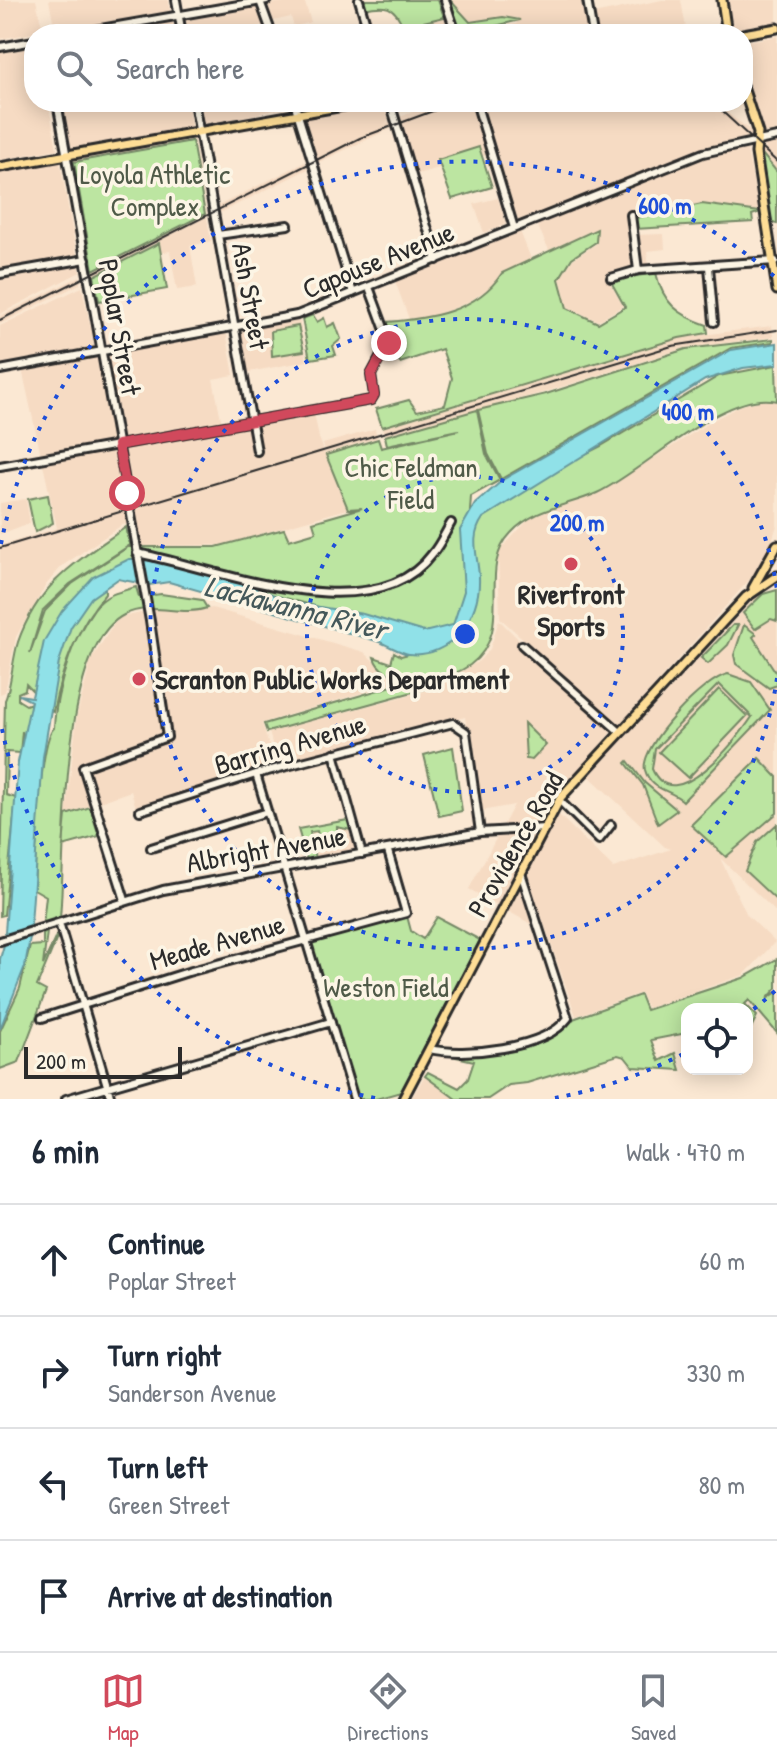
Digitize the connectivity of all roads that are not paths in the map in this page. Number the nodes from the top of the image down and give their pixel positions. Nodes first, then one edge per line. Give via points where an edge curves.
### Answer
1 (176, 0) edge
2 (267, 0) edge
3 (359, 0) edge
4 (445, 0) edge
5 (587, 0) edge
6 (722, 0) edge
7 (260, 1) edge
8 (179, 16) junction
9 (131, 24) edge
10 (180, 24) edge
11 (268, 24) edge
12 (366, 24) edge
13 (453, 24) edge
14 (591, 24) edge
15 (726, 24) edge
16 (777, 28) edge
17 (753, 32) edge
18 (24, 43) edge
19 (0, 47) edge
20 (59, 112) edge
21 (196, 112) edge
22 (309, 112) edge
23 (393, 112) edge
24 (479, 112) edge
25 (750, 112) edge
26 (298, 114) junction
27 (200, 132) junction
28 (777, 137) edge
29 (757, 140) junction
30 (67, 154) junction
31 (0, 167) edge
32 (631, 215) dead end
33 (288, 225) dead end
34 (514, 228) junction
35 (218, 235) junction
36 (86, 259) junction
37 (437, 260) junction
38 (775, 261) junction
39 (709, 267) junction
40 (638, 270) junction
41 (0, 274) edge
42 (611, 278) dead end
43 (369, 287) junction
44 (777, 290) edge
45 (353, 293) junction
46 (714, 322) dead end
47 (235, 328) junction
48 (102, 353) junction
49 (0, 370) edge
50 (251, 421) junction
51 (118, 445) junction
52 (257, 451) dead end
53 (0, 466) edge
54 (451, 523) dead end
55 (777, 545) edge
56 (137, 556) junction
57 (777, 576) edge
58 (746, 597) junction
59 (522, 645) dead end
60 (620, 732) junction
61 (334, 753) junction
62 (256, 774) junction
63 (559, 800) junction
64 (140, 811) dead end
65 (267, 812) junction
66 (611, 825) dead end
67 (546, 828) junction
68 (480, 832) junction
69 (151, 848) dead end
70 (388, 851) junction
71 (362, 854) junction
72 (285, 869) junction
73 (521, 873) junction
74 (125, 900) junction
75 (59, 923) junction
76 (306, 939) junction
77 (0, 941) edge
78 (83, 1005) junction
79 (42, 1018) dead end
80 (331, 1022) junction
81 (429, 1049) junction
82 (107, 1086) junction
83 (66, 1099) edge
84 (111, 1099) edge
85 (354, 1099) edge
86 (403, 1099) edge

1 - 8 street
2 - 7 street
3 - 12 street
4 - 13 street
5 - 14 street
6 - 15 main road
7 - 8 street
7 - 11 street
8 - 9 street
8 - 10 street
16 - 17 main road
18 - 19 street
20 - 30 street, Poplar Street
21 - 27 street, Ash Street
22 - 26 main road
23 - 37 street
24 - 34 street
25 - 29 main road
26 - 27 main road
26 - 45 street
27 - 30 main road
27 - 35 street, Ash Street
28 - 29 street, Capouse Avenue
29 - 34 street, Capouse Avenue via 703,153
29 - 38 main road
30 - 31 main road
30 - 36 street, Poplar Street
32 - 40 street
33 - 35 street
34 - 37 street, Capouse Avenue
35 - 47 street, Ash Street
36 - 41 street
36 - 48 street, Poplar Street
37 - 43 street, Capouse Avenue
38 - 39 street
38 - 44 main road
39 - 40 street
39 - 46 street
40 - 42 street
43 - 45 street, Capouse Avenue
43 - 50 street via 389,341 371,375 371,400
45 - 47 street, Capouse Avenue via 297,315
47 - 48 street, Capouse Avenue
47 - 50 street, Ash Street
48 - 49 street, Capouse Avenue
48 - 51 street, Poplar Street
50 - 51 street
50 - 52 street, Ash Street
51 - 53 street
51 - 56 street, Poplar Street
54 - 56 street via 432,556 407,576 384,588 349,592 305,592
55 - 58 main road
56 - 74 street, Poplar Street via 167,737 83,767
57 - 58 main road, Providence Road
58 - 60 main road, Providence Road
59 - 60 street
60 - 63 main road, Providence Road
61 - 62 street, Barring Avenue
61 - 68 street, Barring Avenue via 453,723 466,732
61 - 71 street
62 - 64 street, Barring Avenue
62 - 65 street
63 - 66 street via 599,840
63 - 67 main road, Providence Road
65 - 69 street
65 - 72 street
67 - 68 street, Albright Avenue
67 - 73 main road, Providence Road
68 - 70 street, Albright Avenue
70 - 71 street, Albright Avenue
70 - 76 street, Meade Avenue via 406,913
71 - 72 street, Albright Avenue
72 - 74 street, Albright Avenue
72 - 76 street
73 - 81 main road, Providence Road
73 - 81 street via 568,1018 515,1048 444,1053
74 - 75 street, Albright Avenue
75 - 77 street, Albright Avenue
75 - 78 street
76 - 78 street, Meade Avenue
76 - 80 street
78 - 79 street, Meade Avenue
78 - 82 street
80 - 82 street
80 - 85 street
81 - 86 main road, Providence Road
82 - 83 street
82 - 84 street

